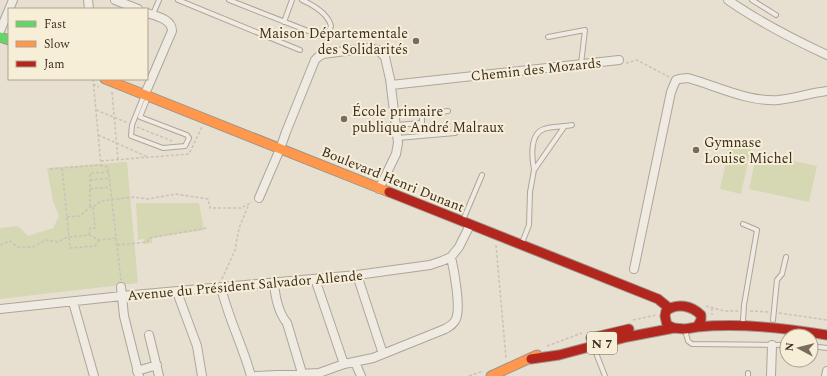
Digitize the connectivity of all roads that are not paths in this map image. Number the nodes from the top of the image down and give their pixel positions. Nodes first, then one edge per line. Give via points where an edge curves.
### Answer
1 (115, 0) edge
2 (159, 0) edge
3 (178, 0) edge
4 (229, 0) edge
5 (292, 0) edge
6 (302, 0) edge
7 (728, 0) edge
8 (752, 0) edge
9 (135, 8) edge
10 (8, 12) edge
11 (150, 14) edge
12 (776, 14) dead end
13 (284, 22) junction
14 (0, 31) edge
15 (548, 37) dead end
16 (300, 50) dead end
17 (827, 53) edge
18 (619, 60) road end
19 (581, 64) junction
20 (107, 80) edge
21 (391, 85) junction
22 (827, 91) edge
23 (146, 96) junction
24 (448, 111) dead end
25 (396, 125) junction
26 (572, 126) dead end
27 (564, 127) junction
28 (455, 133) dead end
29 (398, 138) junction
30 (278, 154) junction
31 (534, 170) junction
32 (482, 175) dead end
33 (379, 189) junction
34 (259, 198) road end
35 (466, 224) junction
36 (743, 224) dead end
37 (522, 246) junction
38 (451, 257) junction
39 (786, 257) dead end
40 (634, 269) dead end
41 (357, 275) junction
42 (316, 279) junction
43 (274, 282) junction
44 (121, 287) road end
45 (221, 287) junction
46 (177, 292) junction
47 (122, 296) junction
48 (73, 302) junction
49 (668, 308) junction
50 (0, 309) edge
51 (701, 315) junction
52 (744, 320) junction
53 (773, 320) junction
54 (671, 327) junction
55 (697, 327) junction
56 (827, 327) edge
57 (685, 329) junction
58 (612, 332) junction
59 (149, 335) dead end
60 (827, 335) edge
61 (595, 345) junction
62 (772, 345) junction
63 (779, 345) edge
64 (383, 354) junction
65 (531, 359) junction
66 (355, 362) junction
67 (344, 364) junction
68 (157, 365) junction
69 (827, 371) edge
70 (138, 373) edge
71 (302, 374) junction
72 (319, 374) edge
73 (281, 375) edge
74 (94, 376) edge
75 (159, 376) edge
76 (202, 376) edge
77 (251, 376) edge
78 (256, 376) edge
79 (361, 376) edge
80 (491, 376) edge
81 (605, 376) edge
82 (771, 376) edge
83 (826, 376) edge

1 - 9 street
2 - 11 lane
3 - 16 lane
4 - 13 lane
5 - 13 lane
6 - 13 lane via 319,10 330,21 331,26 326,38
7 - 17 street via 778,31
8 - 12 lane
10 - 14 street
11 - 23 street via 168,21 172,30
15 - 19 lane via 585,30
18 - 19 street, Chemin des Mozards
19 - 21 street, Chemin des Mozards
20 - 23 main road, Boulevard Henri Dunant
21 - 25 street
21 - 30 street via 385,57 374,48 320,55 308,76
22 - 40 street via 777,100 741,95 688,78 676,80 670,92
23 - 23 lane via 140,117 187,135 185,146 163,148 131,136 132,125
23 - 30 main road, Boulevard Henri Dunant
24 - 25 lane via 422,116 422,123
25 - 29 street
26 - 27 lane
27 - 31 lane
27 - 31 lane via 545,128 537,134 532,157
28 - 29 lane
29 - 33 street via 398,149
30 - 33 main road, Boulevard Henri Dunant
30 - 34 street
31 - 37 lane via 529,225
32 - 35 lane via 467,214
33 - 35 main road, Boulevard Henri Dunant
35 - 37 main road, Boulevard Henri Dunant
35 - 38 street via 459,247
36 - 52 lane via 757,230 744,305
37 - 49 main road, Boulevard Henri Dunant via 658,299
38 - 41 street, Avenue du Président Salvador Allende via 430,265
38 - 64 street via 455,276 457,318 445,329
39 - 53 lane via 782,274 777,280
41 - 42 street, Avenue du Président Salvador Allende
41 - 64 street
42 - 43 street, Avenue du Président Salvador Allende
42 - 67 street
43 - 45 street, Avenue du Président Salvador Allende
43 - 71 street via 282,318 287,323
44 - 47 street
45 - 46 street, Avenue du Président Salvador Allende
45 - 77 street
46 - 47 street, Avenue du Président Salvador Allende
46 - 76 street via 197,346
47 - 48 street, Avenue du Président Salvador Allende
47 - 70 street via 124,316
48 - 50 street, Avenue du Président Salvador Allende
48 - 74 street
49 - 51 main road via 693,308
49 - 54 main road via 665,316
51 - 52 main road via 723,320
51 - 55 main road
52 - 53 main road
53 - 56 main road
54 - 57 main road, N 7
54 - 58 main road, N 7 via 648,325
54 - 61 main road, N 7
55 - 57 main road, N 7
55 - 60 main road, N 7 via 762,326
57 - 62 lane via 688,341 692,344
58 - 61 lane
58 - 65 main road, N 7 via 557,347
59 - 68 street
61 - 65 main road, N 7 via 559,355
61 - 81 lane
62 - 63 lane
62 - 82 street
64 - 66 street
65 - 80 main road, N 7
66 - 67 street
66 - 79 street
67 - 72 street
68 - 70 street
68 - 75 street
69 - 83 street
71 - 72 street
71 - 73 street
73 - 78 street

